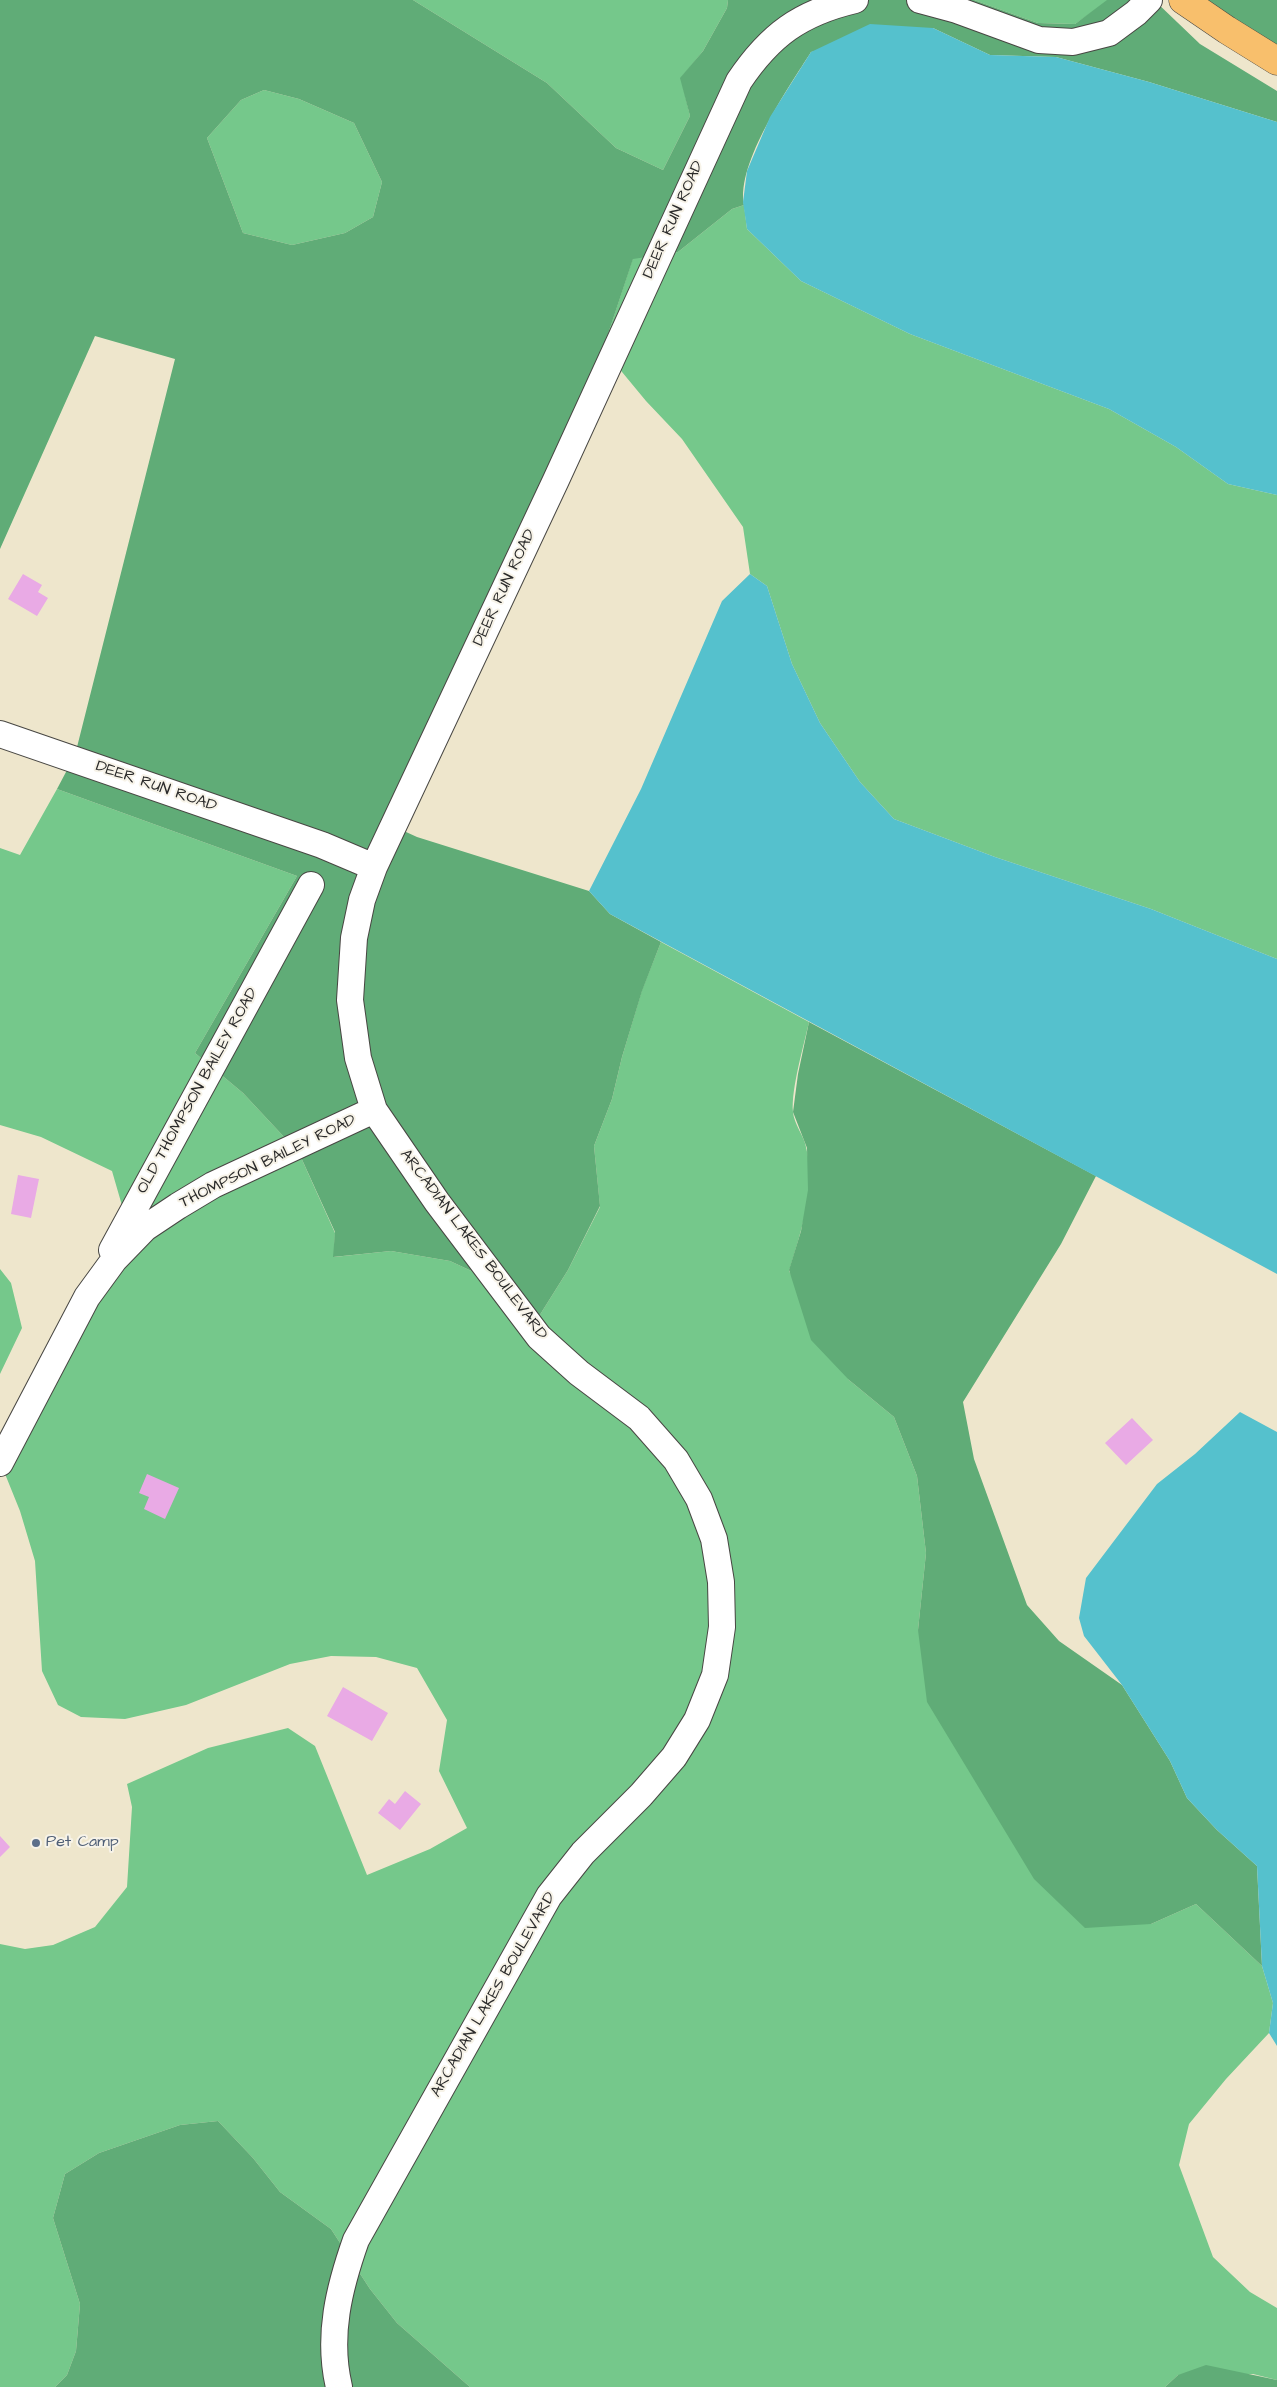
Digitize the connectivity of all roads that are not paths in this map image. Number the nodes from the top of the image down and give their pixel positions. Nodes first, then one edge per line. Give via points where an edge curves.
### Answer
1 (855, 0) edge
2 (920, 0) edge
3 (1149, 0) edge
4 (1183, 0) edge
5 (1277, 60) edge
6 (0, 734) edge
7 (374, 867) junction
8 (311, 885) dead end
9 (374, 1110) junction
10 (87, 1297) junction
11 (0, 1463) edge
12 (338, 2387) edge

1 - 7 street, DEER RUN ROAD via 829,6 782,30 755,57 738,81 556,480
2 - 3 street via 1039,40 1073,42 1109,34
4 - 5 main road
6 - 7 street, DEER RUN ROAD via 322,845
7 - 9 street, ARCADIAN LAKES BOULEVARD via 362,900 354,938 350,1000 358,1058
8 - 10 street, OLD THOMPSON BAILEY ROAD
9 - 10 street, THOMPSON BAILEY ROAD via 214,1185 178,1206 145,1228 114,1260
9 - 12 street, ARCADIAN LAKES BOULEVARD via 437,1202 539,1336 579,1373 639,1418 676,1460 699,1499 714,1539 721,1582 722,1627 716,1675 697,1720 674,1757 583,1853 549,1896 356,2240 343,2278 335,2317 333,2352
10 - 11 street, THOMPSON BAILEY ROAD

